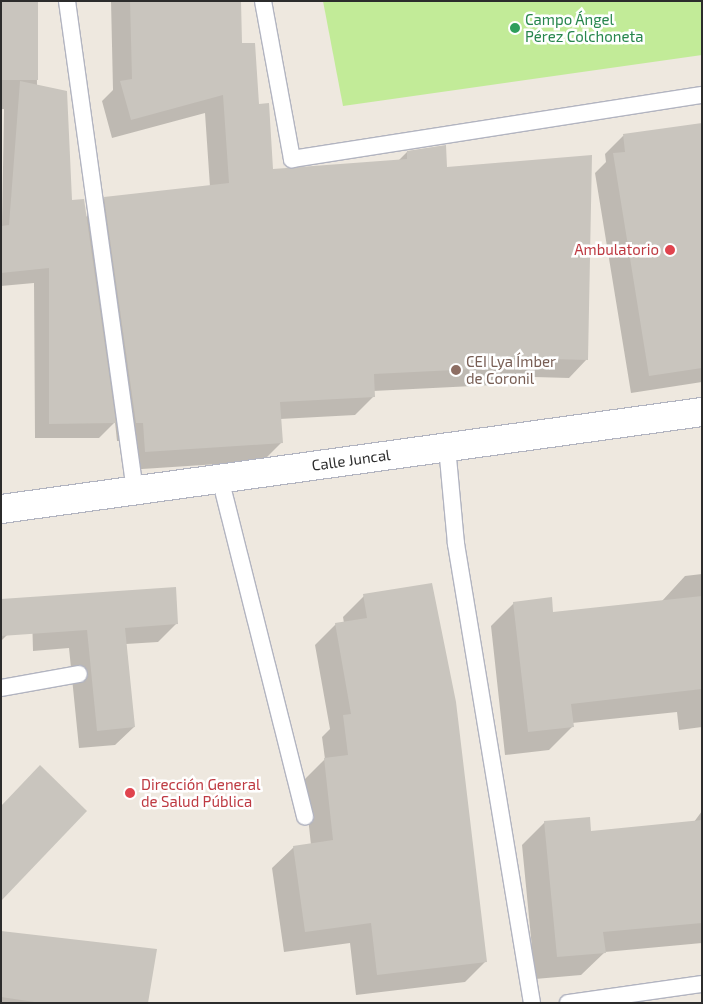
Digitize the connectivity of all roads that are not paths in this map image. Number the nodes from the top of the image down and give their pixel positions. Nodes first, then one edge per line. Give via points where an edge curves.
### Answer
1 (67, 1) edge
2 (263, 1) edge
3 (702, 94) edge
4 (702, 412) edge
5 (447, 447) junction
6 (220, 478) junction
7 (135, 491) junction
8 (1, 509) edge
9 (79, 674) dead end
10 (1, 688) edge
11 (305, 816) dead end
12 (702, 984) edge
13 (532, 1003) edge
14 (568, 1003) edge

1 - 7 lane
2 - 3 lane via 292,159
4 - 5 street, Calle Juncal
5 - 6 street, Calle Juncal
5 - 13 lane via 456,544
6 - 7 street, Calle Juncal
6 - 11 lane
7 - 8 street, Calle Juncal
9 - 10 lane
12 - 14 lane

